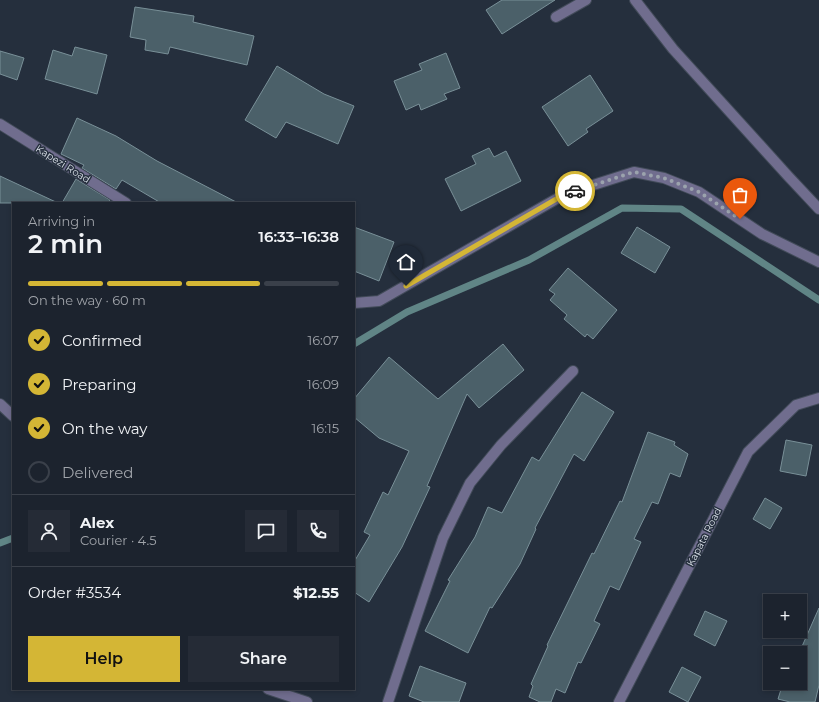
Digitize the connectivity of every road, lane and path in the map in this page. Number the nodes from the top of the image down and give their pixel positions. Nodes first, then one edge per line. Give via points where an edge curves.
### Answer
1 (586, 0) edge
2 (635, 0) edge
3 (556, 17) dead end
4 (0, 124) edge
5 (124, 202) edge
6 (819, 209) edge
7 (819, 262) edge
8 (355, 303) edge
9 (573, 371) dead end
10 (819, 398) edge
11 (0, 404) edge
12 (12, 415) edge
13 (271, 690) edge
14 (307, 702) edge
15 (388, 702) edge
16 (619, 702) edge

1 - 3 street
2 - 6 street via 673,49
4 - 5 street, Kapezi Road
7 - 8 street via 762,234 699,192 664,178 634,172 565,194 379,301
9 - 15 street via 501,446 470,483 444,538
10 - 16 street, Kapata Road via 796,405 748,452
11 - 12 street
13 - 14 street

